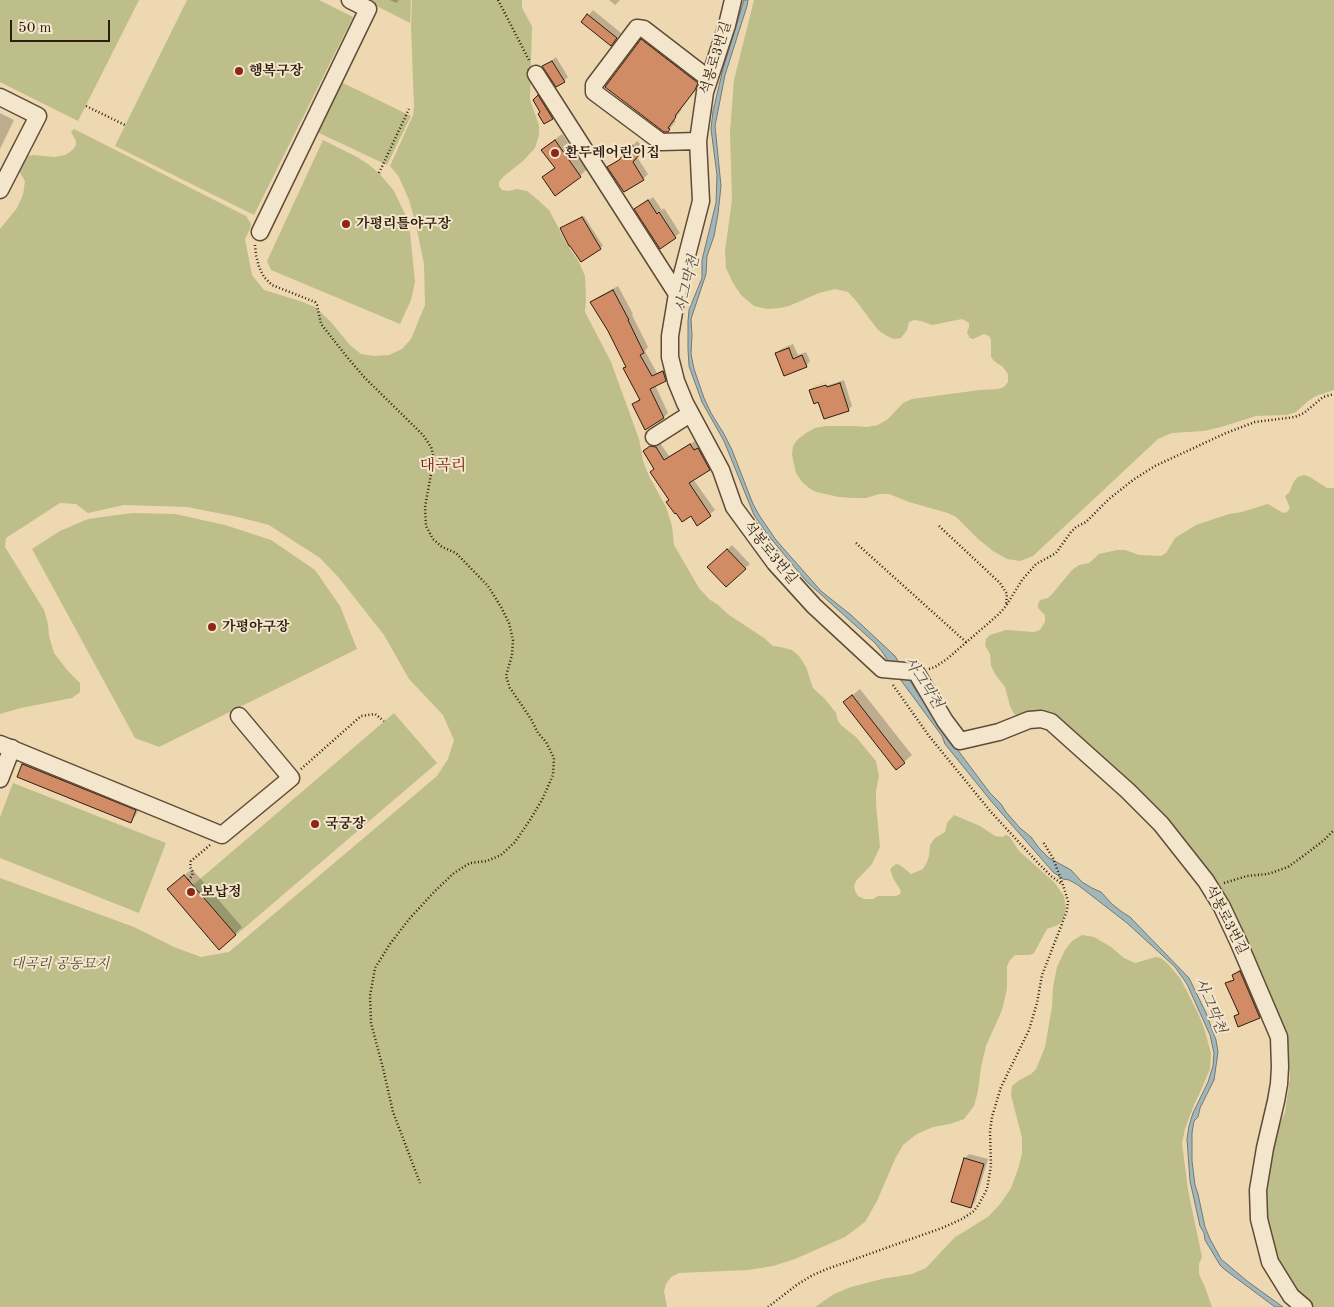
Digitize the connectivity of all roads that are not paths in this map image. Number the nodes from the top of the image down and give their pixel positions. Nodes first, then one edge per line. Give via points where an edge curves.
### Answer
1 (350, 0) edge
2 (733, 0) edge
3 (536, 74) road end
4 (708, 79) junction
5 (0, 96) edge
6 (698, 141) junction
7 (0, 190) edge
8 (260, 232) road end
9 (677, 294) junction
10 (690, 414) junction
11 (654, 437) dead end
12 (239, 716) dead end
13 (6, 746) edge
14 (0, 779) edge
15 (1304, 1307) edge

1 - 8 street via 368,9
2 - 4 street, 석봉로3번길
3 - 9 street
4 - 6 street, 석봉로3번길
4 - 6 street via 644,29 637,28 594,85 594,92 661,142
5 - 7 street via 38,116
6 - 9 street, 석봉로3번길 via 701,200
9 - 10 street, 석봉로3번길 via 670,357
10 - 11 street
10 - 15 street, 석봉로3번길 via 721,470 734,507 775,563 814,606 882,668 916,672 960,741 999,732 1029,720 1051,722 1162,824 1206,881 1238,941 1279,1037 1279,1084 1258,1190 1259,1219 1270,1262 1291,1296
12 - 13 street via 291,778 222,835
13 - 14 street

